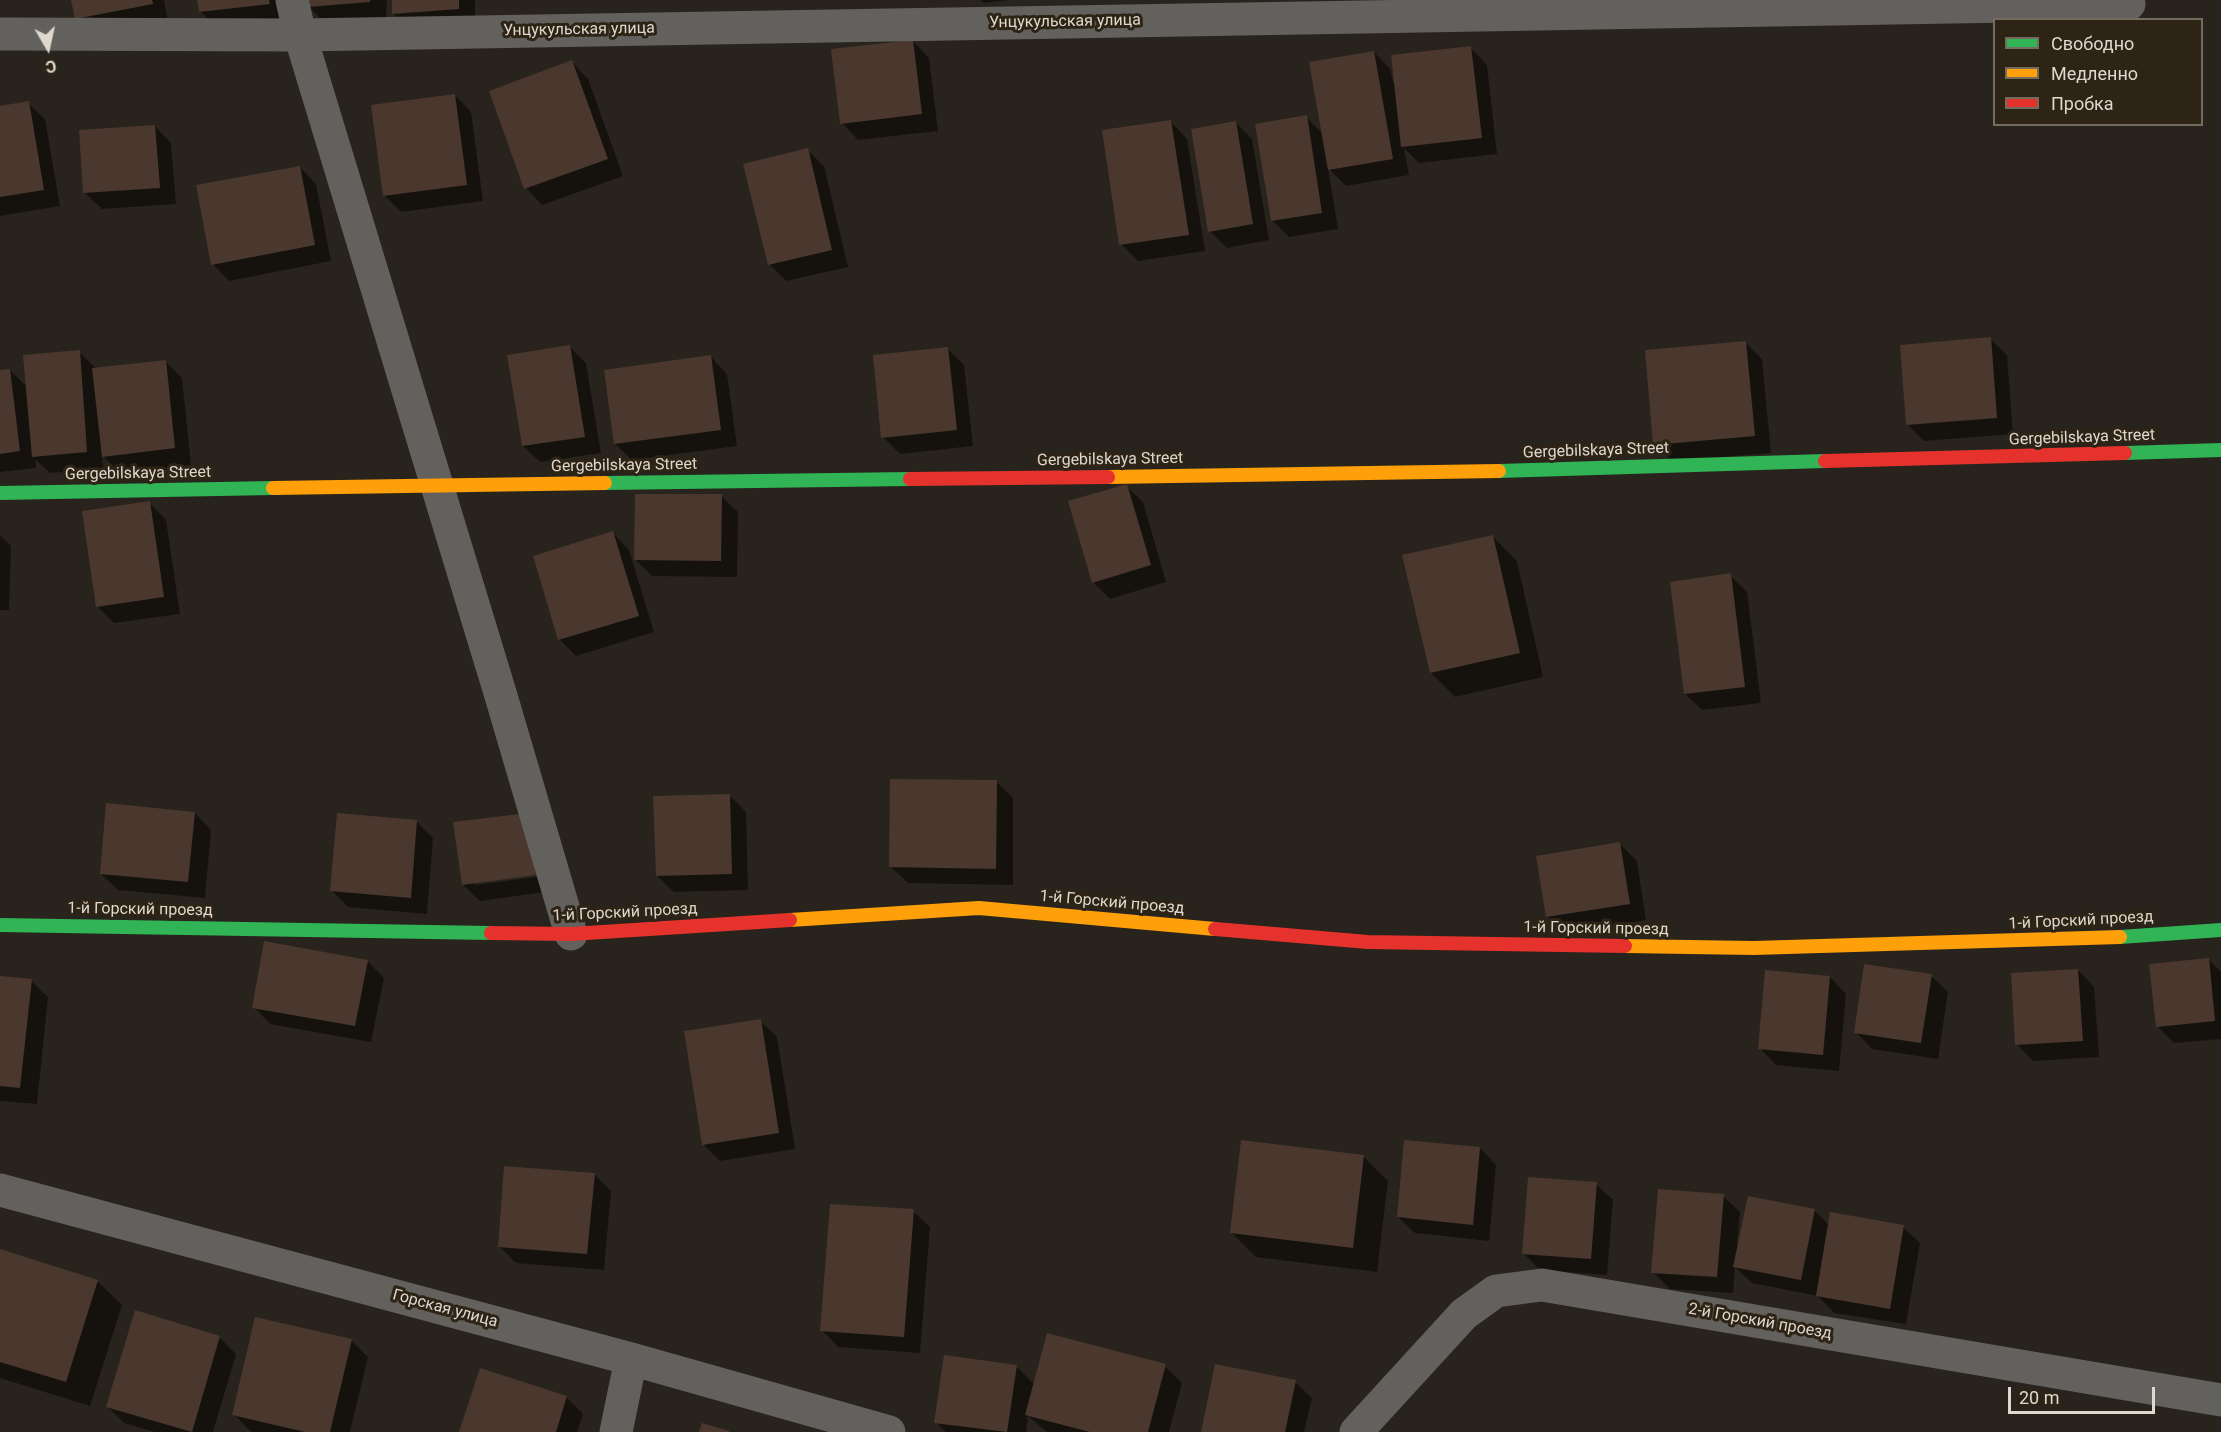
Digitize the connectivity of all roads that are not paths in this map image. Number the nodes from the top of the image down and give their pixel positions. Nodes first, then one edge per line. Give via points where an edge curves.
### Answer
1 (292, 0) edge
2 (2129, 4) dead end
3 (0, 34) edge
4 (300, 35) junction
5 (2221, 450) edge
6 (436, 485) junction
7 (0, 493) edge
8 (0, 925) edge
9 (2221, 930) edge
10 (571, 934) junction
11 (0, 1190) edge
12 (631, 1359) junction
13 (2221, 1400) edge
14 (616, 1432) edge
15 (889, 1432) edge
16 (1356, 1432) edge

1 - 4 street
2 - 4 street, Унцукульская улица
3 - 4 street, Унцукульская улица
4 - 6 street
5 - 6 street, Gergebilskaya Street via 1411,473
6 - 7 street, Gergebilskaya Street
6 - 10 street
8 - 10 street, 1-й Горский проезд
9 - 10 street, 1-й Горский проезд via 2103,938 1754,948 1368,942 979,909
11 - 12 street, Горская улица
12 - 14 street
12 - 15 street, Горская улица
13 - 16 street, 2-й Горский проезд via 1542,1285 1496,1291 1464,1314

